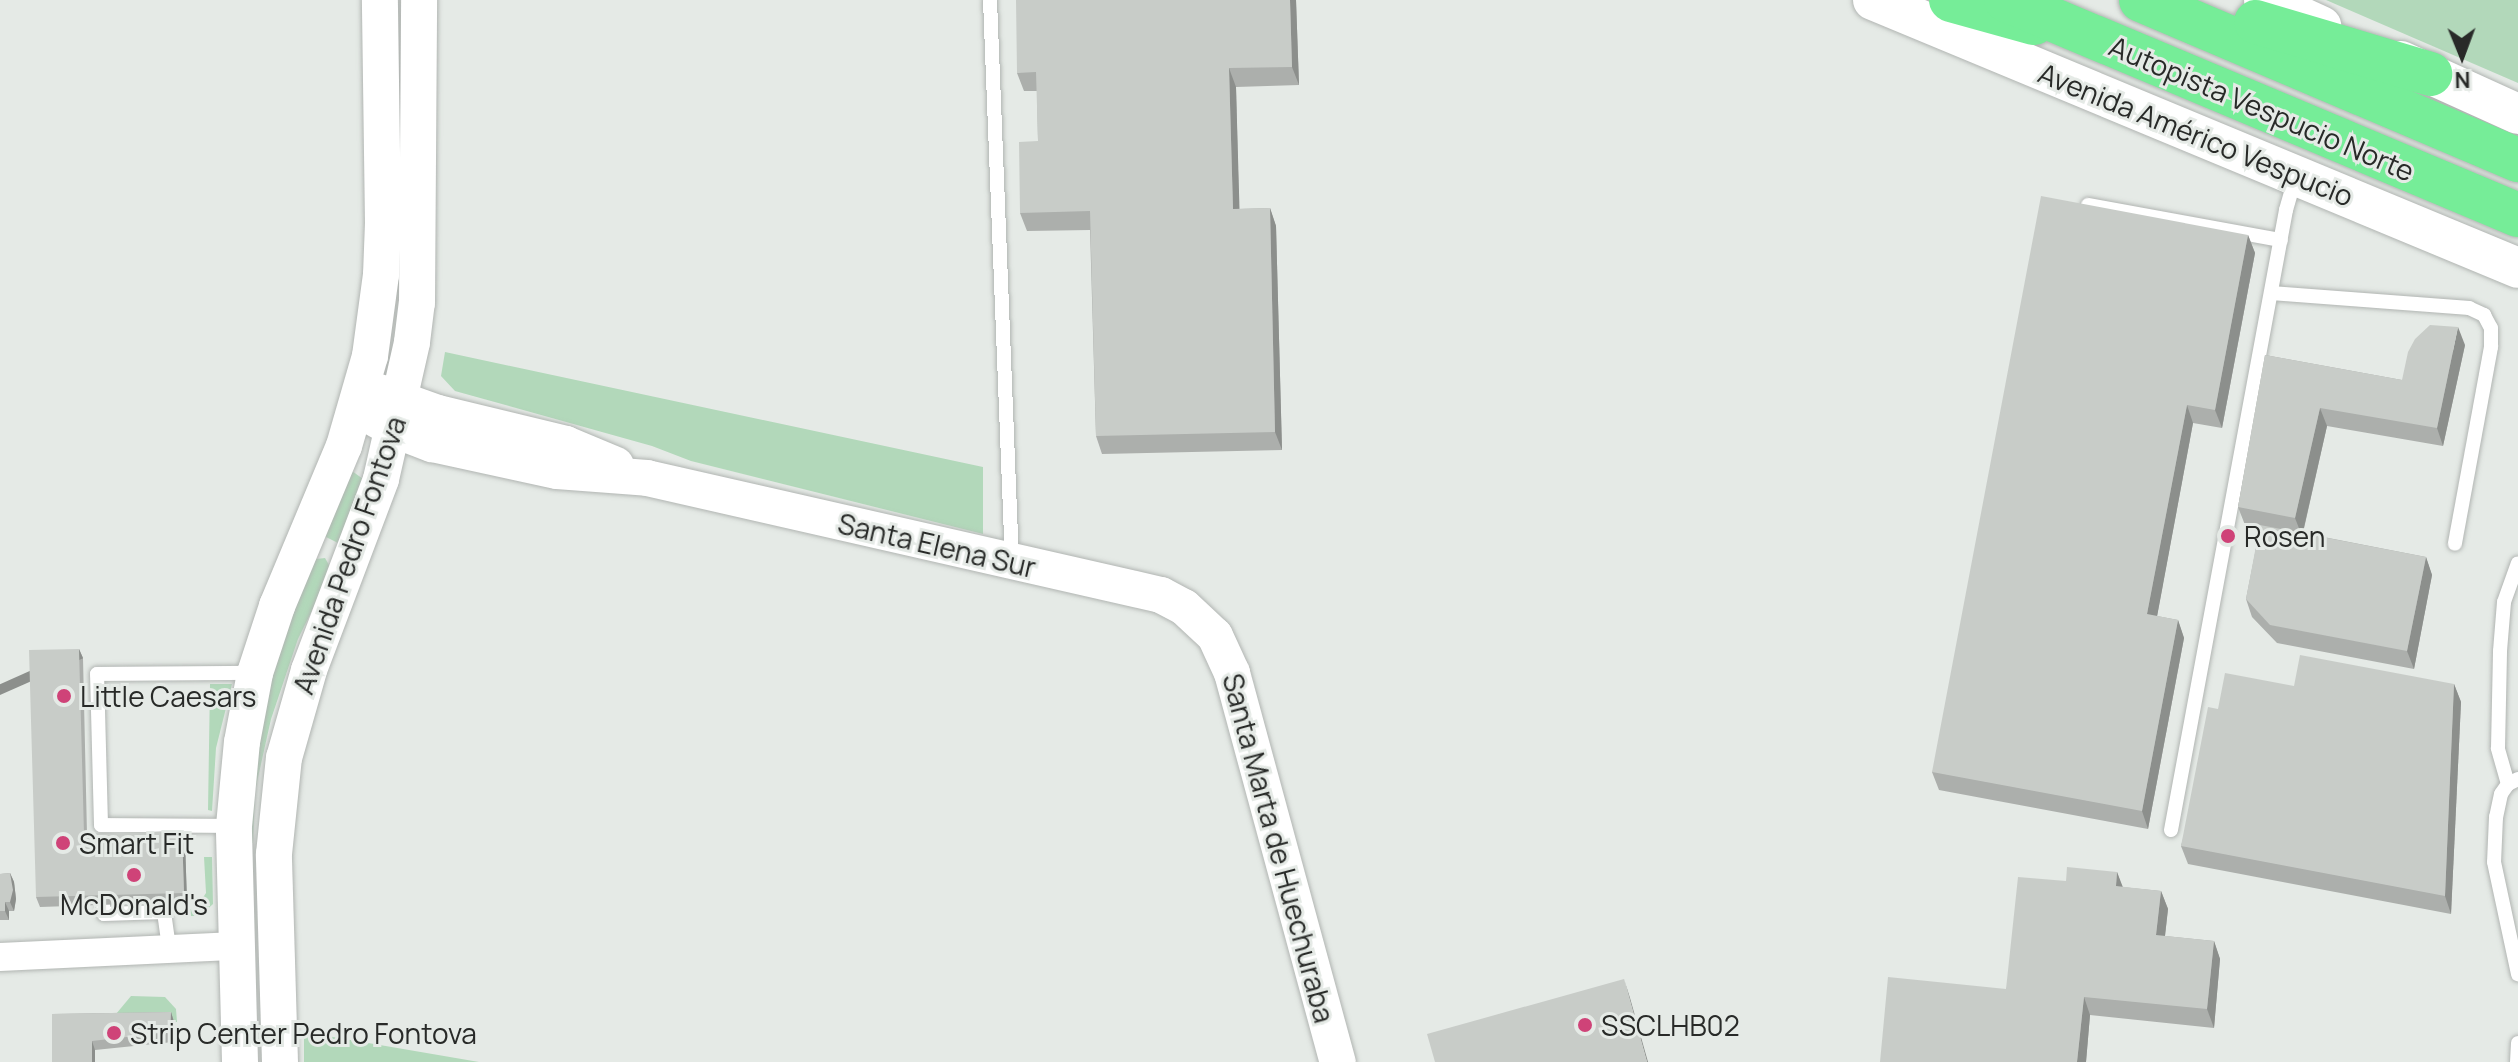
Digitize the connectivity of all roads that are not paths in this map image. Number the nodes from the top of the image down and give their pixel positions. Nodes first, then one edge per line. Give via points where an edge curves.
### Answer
1 (380, 0) edge
2 (419, 0) edge
3 (990, 0) edge
4 (1873, 0) edge
5 (1951, 0) edge
6 (2006, 0) edge
7 (2141, 0) edge
8 (2181, 0) edge
9 (2264, 0) edge
10 (2103, 42) junction
11 (2430, 74) junction
12 (2518, 114) edge
13 (2518, 160) edge
14 (2297, 175) junction
15 (2071, 202) edge
16 (2518, 215) edge
17 (2281, 240) junction
18 (2518, 268) edge
19 (2271, 293) junction
20 (360, 397) junction
21 (398, 415) junction
22 (2455, 544) dead end
23 (298, 556) junction
24 (1012, 562) junction
25 (2518, 563) edge
26 (345, 580) junction
27 (1215, 636) joint
28 (255, 673) junction
29 (2513, 781) edge
30 (101, 825) junction
31 (234, 826) junction
32 (2171, 830) dead end
33 (101, 843) edge
34 (103, 905) edge
35 (236, 946) junction
36 (169, 948) junction
37 (0, 957) edge
38 (2518, 974) edge
39 (2518, 1043) edge
40 (240, 1062) edge
41 (280, 1062) edge
42 (1338, 1062) edge
43 (2517, 1062) edge

1 - 20 street, Avenida Pedro Fontova via 381,275
2 - 21 street, Avenida Pedro Fontova via 417,303
3 - 24 lane
4 - 14 main road, Avenida Américo Vespucio
5 - 10 highway
6 - 10 highway, Autopista Vespucio Norte
7 - 13 highway, Autopista Vespucio Norte
8 - 11 highway
9 - 11 main road
10 - 16 highway, Autopista Vespucio Norte
11 - 12 main road
14 - 17 lane
14 - 18 main road, Avenida Américo Vespucio
15 - 17 lane
17 - 19 lane
19 - 22 lane via 2469,308 2484,315 2491,328 2491,347
19 - 32 lane
20 - 21 street, Santa Elena Sur
20 - 23 street, Avenida Pedro Fontova
21 - 24 street, Santa Elena Sur via 438,413 566,444 647,478
21 - 26 street, Avenida Pedro Fontova
23 - 26 street via 315,549 328,551
23 - 28 street, Avenida Pedro Fontova
24 - 27 street, Santa Elena Sur via 1161,595 1184,607
25 - 29 lane via 2504,602 2500,651 2498,748
26 - 41 street, Avenida Pedro Fontova via 299,697 280,784 274,854
27 - 42 street, Santa Marta de Huechuraba via 1232,673
28 - 30 lane via 97,674
28 - 31 street, Avenida Pedro Fontova
29 - 38 lane via 2501,794 2496,817 2495,878
30 - 31 lane
30 - 33 lane
31 - 35 street, Avenida Pedro Fontova
34 - 36 lane via 104,914 164,912
35 - 36 street
35 - 40 street, Avenida Pedro Fontova
36 - 37 street
39 - 43 lane

